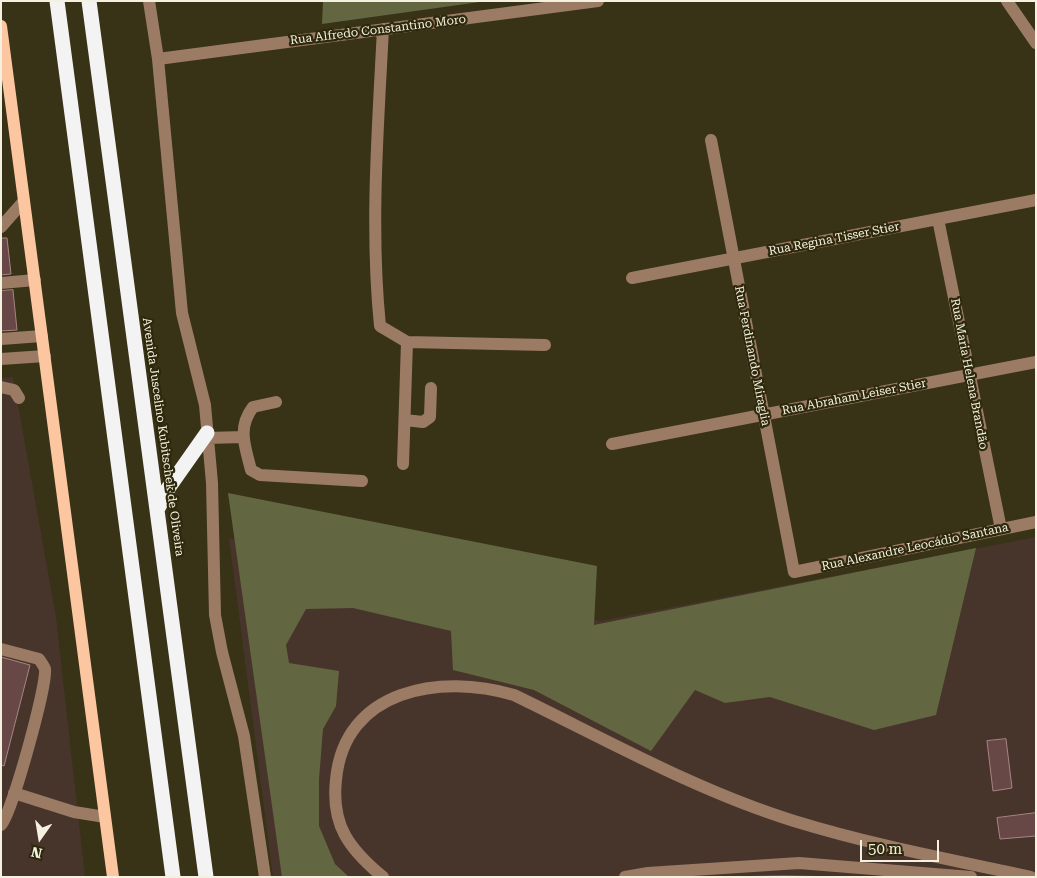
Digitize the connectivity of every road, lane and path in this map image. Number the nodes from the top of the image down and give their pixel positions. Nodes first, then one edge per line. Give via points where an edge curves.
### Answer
1 (57, 1) edge
2 (89, 1) edge
3 (149, 1) edge
4 (598, 1) edge
5 (1007, 1) edge
6 (1, 26) edge
7 (384, 29) junction
8 (2, 30) edge
9 (1036, 43) edge
10 (158, 59) junction
11 (5, 79) edge
12 (711, 140) dead end
13 (1036, 200) edge
14 (24, 201) junction
15 (938, 219) junction
16 (1, 227) edge
17 (734, 258) junction
18 (632, 278) dead end
19 (35, 280) junction
20 (1, 283) edge
21 (42, 336) junction
22 (1, 339) edge
23 (407, 342) junction
24 (545, 345) dead end
25 (45, 356) junction
26 (1, 360) edge
27 (1036, 362) edge
28 (969, 375) junction
29 (1, 387) edge
30 (432, 388) dead end
31 (19, 398) dead end
32 (276, 402) dead end
33 (764, 415) junction
34 (404, 420) junction
35 (207, 435) junction
36 (242, 437) junction
37 (612, 444) dead end
38 (403, 464) dead end
39 (362, 481) dead end
40 (157, 510) junction
41 (1036, 522) edge
42 (1001, 529) junction
43 (794, 572) joint
44 (1, 648) edge
45 (14, 793) junction
46 (105, 818) junction
47 (1, 826) edge
48 (925, 872) junction
49 (113, 877) edge
50 (173, 877) edge
51 (206, 877) edge
52 (265, 877) edge
53 (383, 877) edge
54 (625, 877) edge
55 (945, 877) edge
56 (971, 877) edge
57 (1031, 877) edge

1 - 50 highway
2 - 40 highway, Avenida Juscelino Kubitschek de Oliveira
3 - 10 street
4 - 7 street, Rua Alfredo Constantino Moro
5 - 9 street
6 - 8 main road
7 - 10 street, Rua Alfredo Constantino Moro
7 - 23 street via 376,150 377,294 380,326
8 - 11 main road
10 - 35 street via 182,313 205,405
11 - 14 main road
12 - 17 street, Rua Ferdinando Miraglia
13 - 15 street, Rua Regina Tisser Stier
14 - 16 street
14 - 19 main road
15 - 17 street, Rua Regina Tisser Stier
15 - 28 street, Rua Maria Helena Brandão
17 - 18 street, Rua Regina Tisser Stier
17 - 33 street, Rua Ferdinando Miraglia
19 - 20 street
19 - 21 main road
21 - 22 street
21 - 25 main road
23 - 24 street
23 - 34 street
25 - 26 street
25 - 46 main road
27 - 28 street, Rua Abraham Leiser Stier
28 - 33 street, Rua Abraham Leiser Stier
28 - 42 street, Rua Maria Helena Brandão
29 - 31 street via 14,390
30 - 34 street via 430,417 423,422
32 - 36 street via 253,407 245,417
33 - 37 street, Rua Abraham Leiser Stier
33 - 43 street, Rua Ferdinando Miraglia
34 - 38 street
35 - 36 street
35 - 40 highway
35 - 52 street via 212,483 215,615 244,736
36 - 39 street via 250,470 260,475
40 - 51 highway, Avenida Juscelino Kubitschek de Oliveira
41 - 42 street, Rua Alexandre Leocádio Santana
42 - 43 street, Rua Alexandre Leocádio Santana
44 - 45 street via 40,659 45,668 42,691
45 - 46 street
45 - 47 street
46 - 49 main road
48 - 54 street via 798,863
48 - 55 street
48 - 56 street
53 - 57 street via 360,858 342,832 335,811 337,764 346,740 361,720 383,702 404,693 436,686 467,686 514,695 688,779 793,821 890,848

